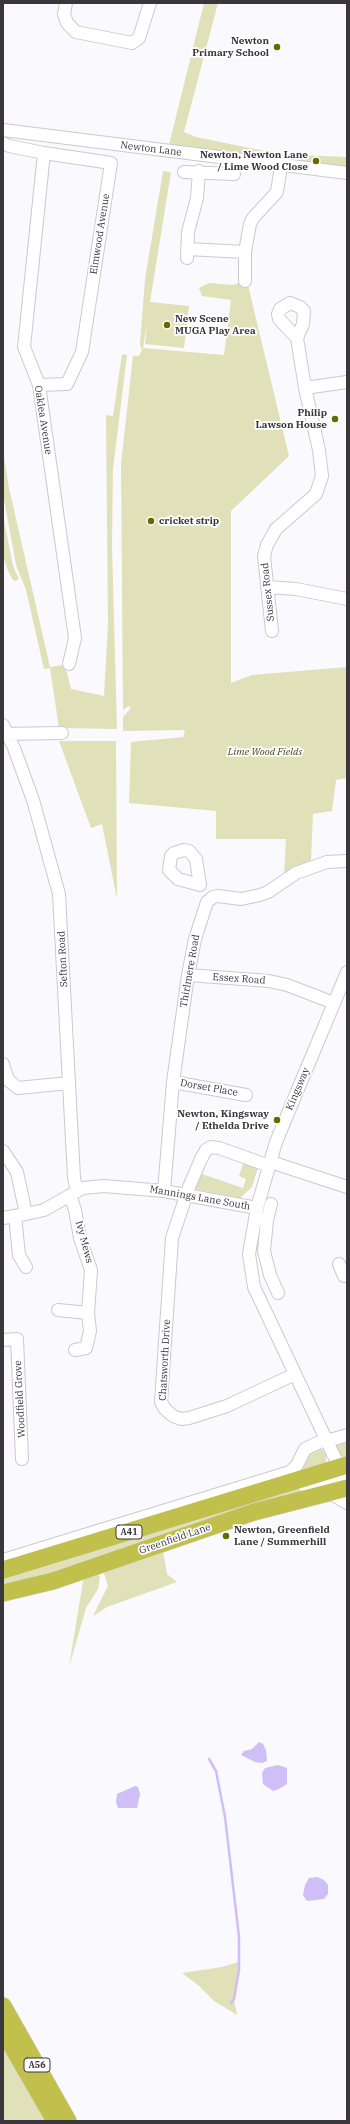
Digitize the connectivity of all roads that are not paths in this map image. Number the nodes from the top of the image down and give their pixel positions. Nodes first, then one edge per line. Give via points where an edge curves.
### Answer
1 (66, 3) edge
2 (150, 3) edge
3 (3, 130) edge
4 (3, 143) edge
5 (44, 153) junction
6 (281, 166) junction
7 (184, 172) dead end
8 (199, 172) junction
9 (347, 173) edge
10 (234, 174) dead end
11 (245, 252) junction
12 (245, 281) dead end
13 (297, 338) dead end
14 (347, 382) edge
15 (39, 385) junction
16 (305, 388) junction
17 (267, 586) junction
18 (347, 599) edge
19 (272, 632) dead end
20 (69, 664) dead end
21 (4, 731) edge
22 (62, 733) dead end
23 (347, 861) edge
24 (200, 885) dead end
25 (213, 897) junction
26 (347, 972) edge
27 (188, 975) junction
28 (334, 1003) junction
29 (3, 1064) edge
30 (173, 1082) junction
31 (69, 1083) junction
32 (246, 1095) dead end
33 (3, 1151) edge
34 (269, 1164) junction
35 (347, 1186) edge
36 (164, 1191) junction
37 (74, 1193) junction
38 (187, 1194) junction
39 (271, 1204) dead end
40 (256, 1213) junction
41 (15, 1216) edge
42 (267, 1220) junction
43 (26, 1266) dead end
44 (273, 1289) dead end
45 (58, 1310) dead end
46 (88, 1313) junction
47 (3, 1340) edge
48 (75, 1350) dead end
49 (295, 1374) junction
50 (347, 1435) edge
51 (326, 1440) junction
52 (22, 1459) dead end
53 (346, 1476) edge
54 (328, 1492) junction
55 (347, 1503) edge
56 (3, 1560) edge
57 (3, 1570) edge
58 (3, 1593) edge
59 (4, 2008) edge
60 (3, 2031) edge
61 (55, 2121) edge
62 (68, 2121) edge

1 - 2 street via 64,14 67,23 76,32 132,43 139,38
3 - 6 street, Newton Lane
4 - 5 street, Elmwood Avenue
5 - 15 street, Oaklea Avenue via 24,347
5 - 15 street, Elmwood Avenue via 111,163 82,352 67,384
6 - 9 street, Newton Lane
6 - 11 street via 277,192 253,218
7 - 8 street
8 - 10 street
8 - 11 street via 197,198 188,232 187,253
11 - 12 street
13 - 16 street, Sussex Road
14 - 16 street
15 - 20 street, Oaklea Avenue via 75,638
16 - 17 street, Sussex Road via 322,476 316,494 270,536 264,556
17 - 18 street
17 - 19 street, Sussex Road
21 - 22 street
21 - 31 street, Sefton Road via 14,748 33,800 59,894
23 - 25 street via 327,862 296,873 260,895 241,899
24 - 25 street
25 - 27 street, Thirlmere Road via 207,902 204,910
26 - 28 street, Kingsway
27 - 28 street, Essex Road via 269,980
27 - 30 street, Thirlmere Road
28 - 34 street, Kingsway via 285,1119
29 - 31 street via 8,1080 18,1088
30 - 32 street, Dorset Place
30 - 36 street, Thirlmere Road
31 - 37 street, Sefton Road
33 - 41 street via 17,1172
34 - 35 street via 274,1163
34 - 38 street, Chatsworth Drive via 219,1148 209,1148 203,1154
34 - 40 street, Kingsway
36 - 37 street, Mannings Lane South via 89,1186
36 - 38 street, Mannings Lane South
37 - 41 street, Mannings Lane South via 44,1210
37 - 46 street, Ivy Mews via 80,1238 91,1270
38 - 40 street, Mannings Lane South
38 - 49 street, Chatsworth Drive via 172,1238 161,1402 165,1409 181,1419 189,1418 227,1406
39 - 42 street
40 - 42 street
40 - 49 street, Mannings Lane South via 250,1254 254,1287
41 - 43 street via 19,1255
42 - 44 street via 264,1251
45 - 46 street
46 - 48 street, Ivy Mews via 90,1331 86,1348
47 - 52 street, Woodfield Grove via 17,1334
49 - 51 street, Mannings Lane South
50 - 51 street
51 - 53 street, Mannings Lane South
51 - 56 street via 305,1449 297,1465 290,1472
53 - 54 highway, Greenfield Lane / A41
53 - 57 highway, Greenfield Lane / A41 via 255,1493
54 - 55 street
54 - 58 highway, Greenfield Lane / A41 via 254,1512 53,1581
59 - 62 highway, A56
60 - 61 highway, A56

